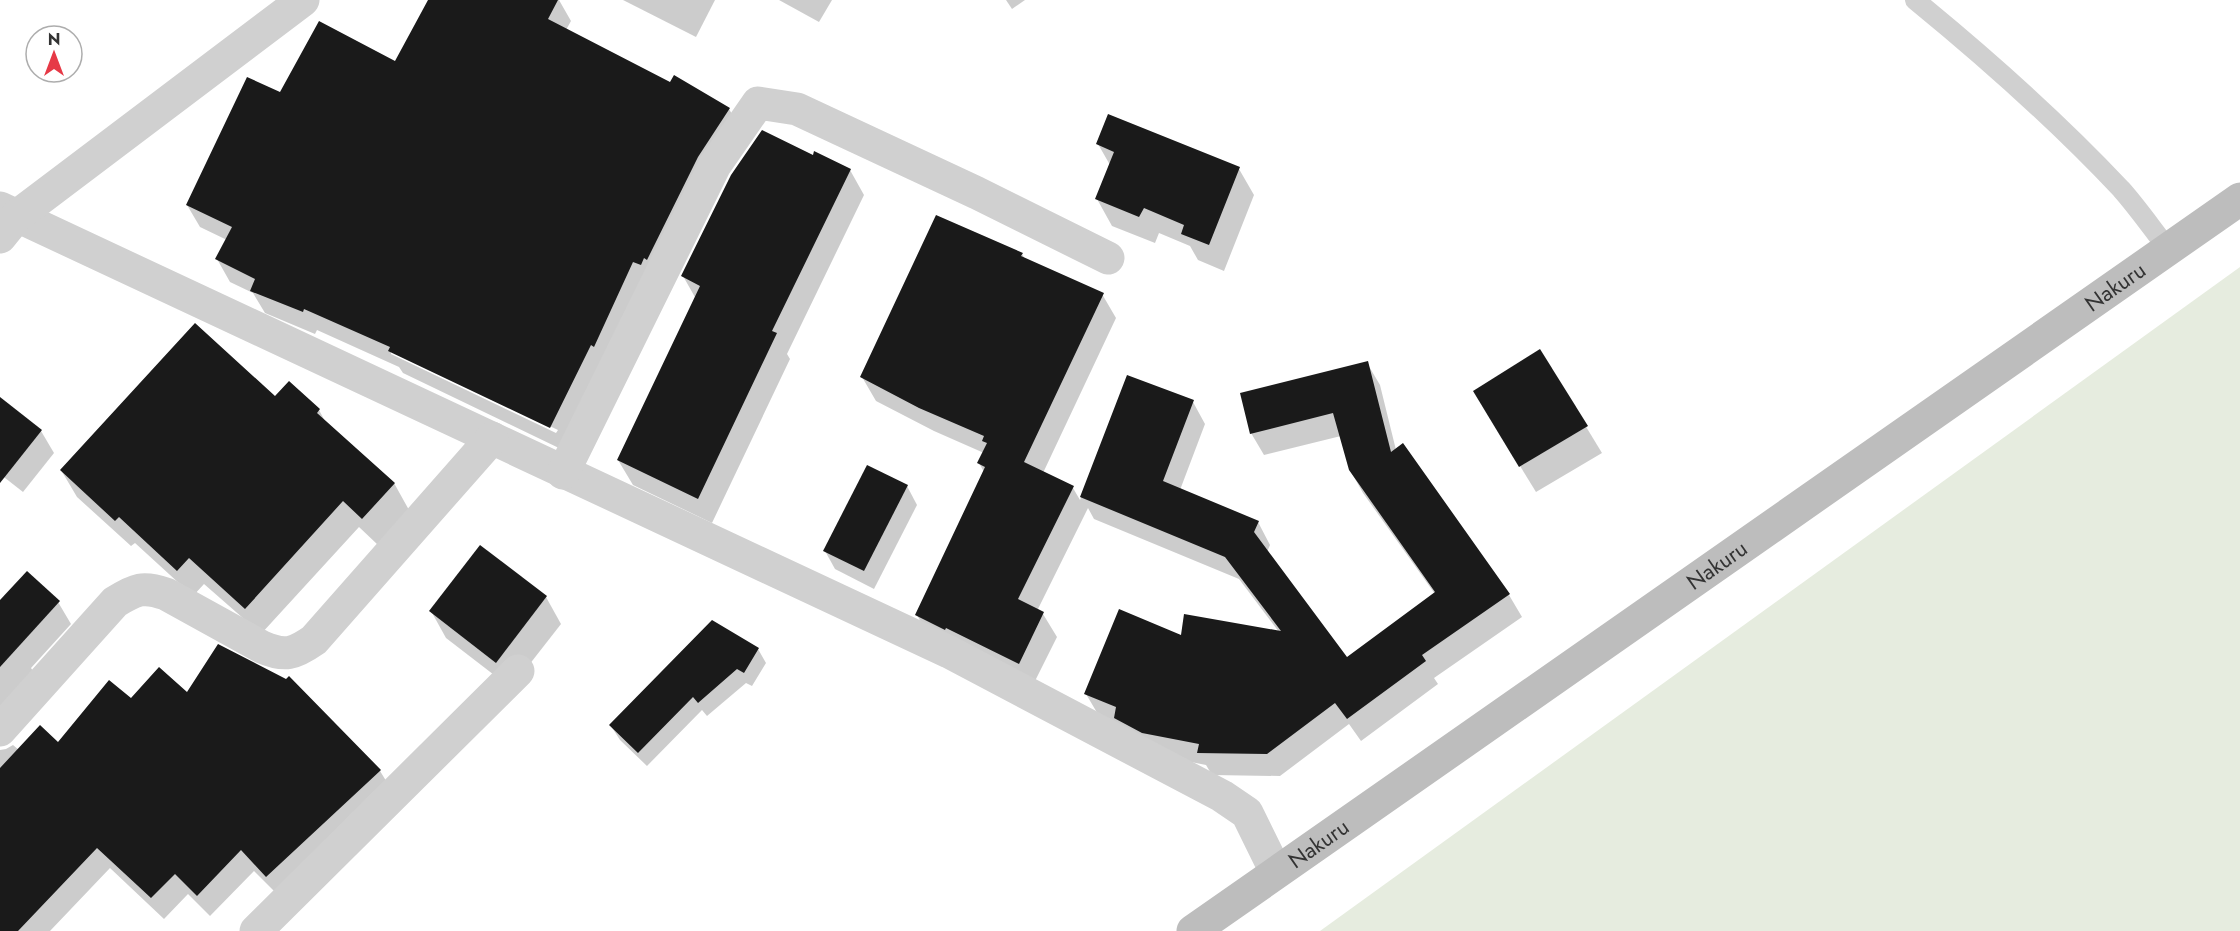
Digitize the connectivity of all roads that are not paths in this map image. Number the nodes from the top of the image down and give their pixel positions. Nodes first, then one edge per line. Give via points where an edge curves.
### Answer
1 (303, 0) edge
2 (1915, 0) edge
3 (2240, 199) edge
4 (6, 220) edge
5 (2169, 250) junction
6 (1108, 258) dead end
7 (492, 438) junction
8 (563, 473) junction
9 (518, 671) dead end
10 (0, 730) edge
11 (1276, 872) junction
12 (256, 931) edge
13 (1193, 931) edge

1 - 4 street
2 - 5 lane via 2080,148 2123,191
3 - 5 main road, Nakuru
4 - 7 street
5 - 11 main road, Nakuru
6 - 8 street via 797,109 758,103 715,165
7 - 8 street
7 - 10 street via 314,640 295,653 262,647 166,594 149,588 132,591 115,602
8 - 11 street via 949,652 1222,796 1247,813
9 - 12 street
11 - 13 main road, Nakuru

